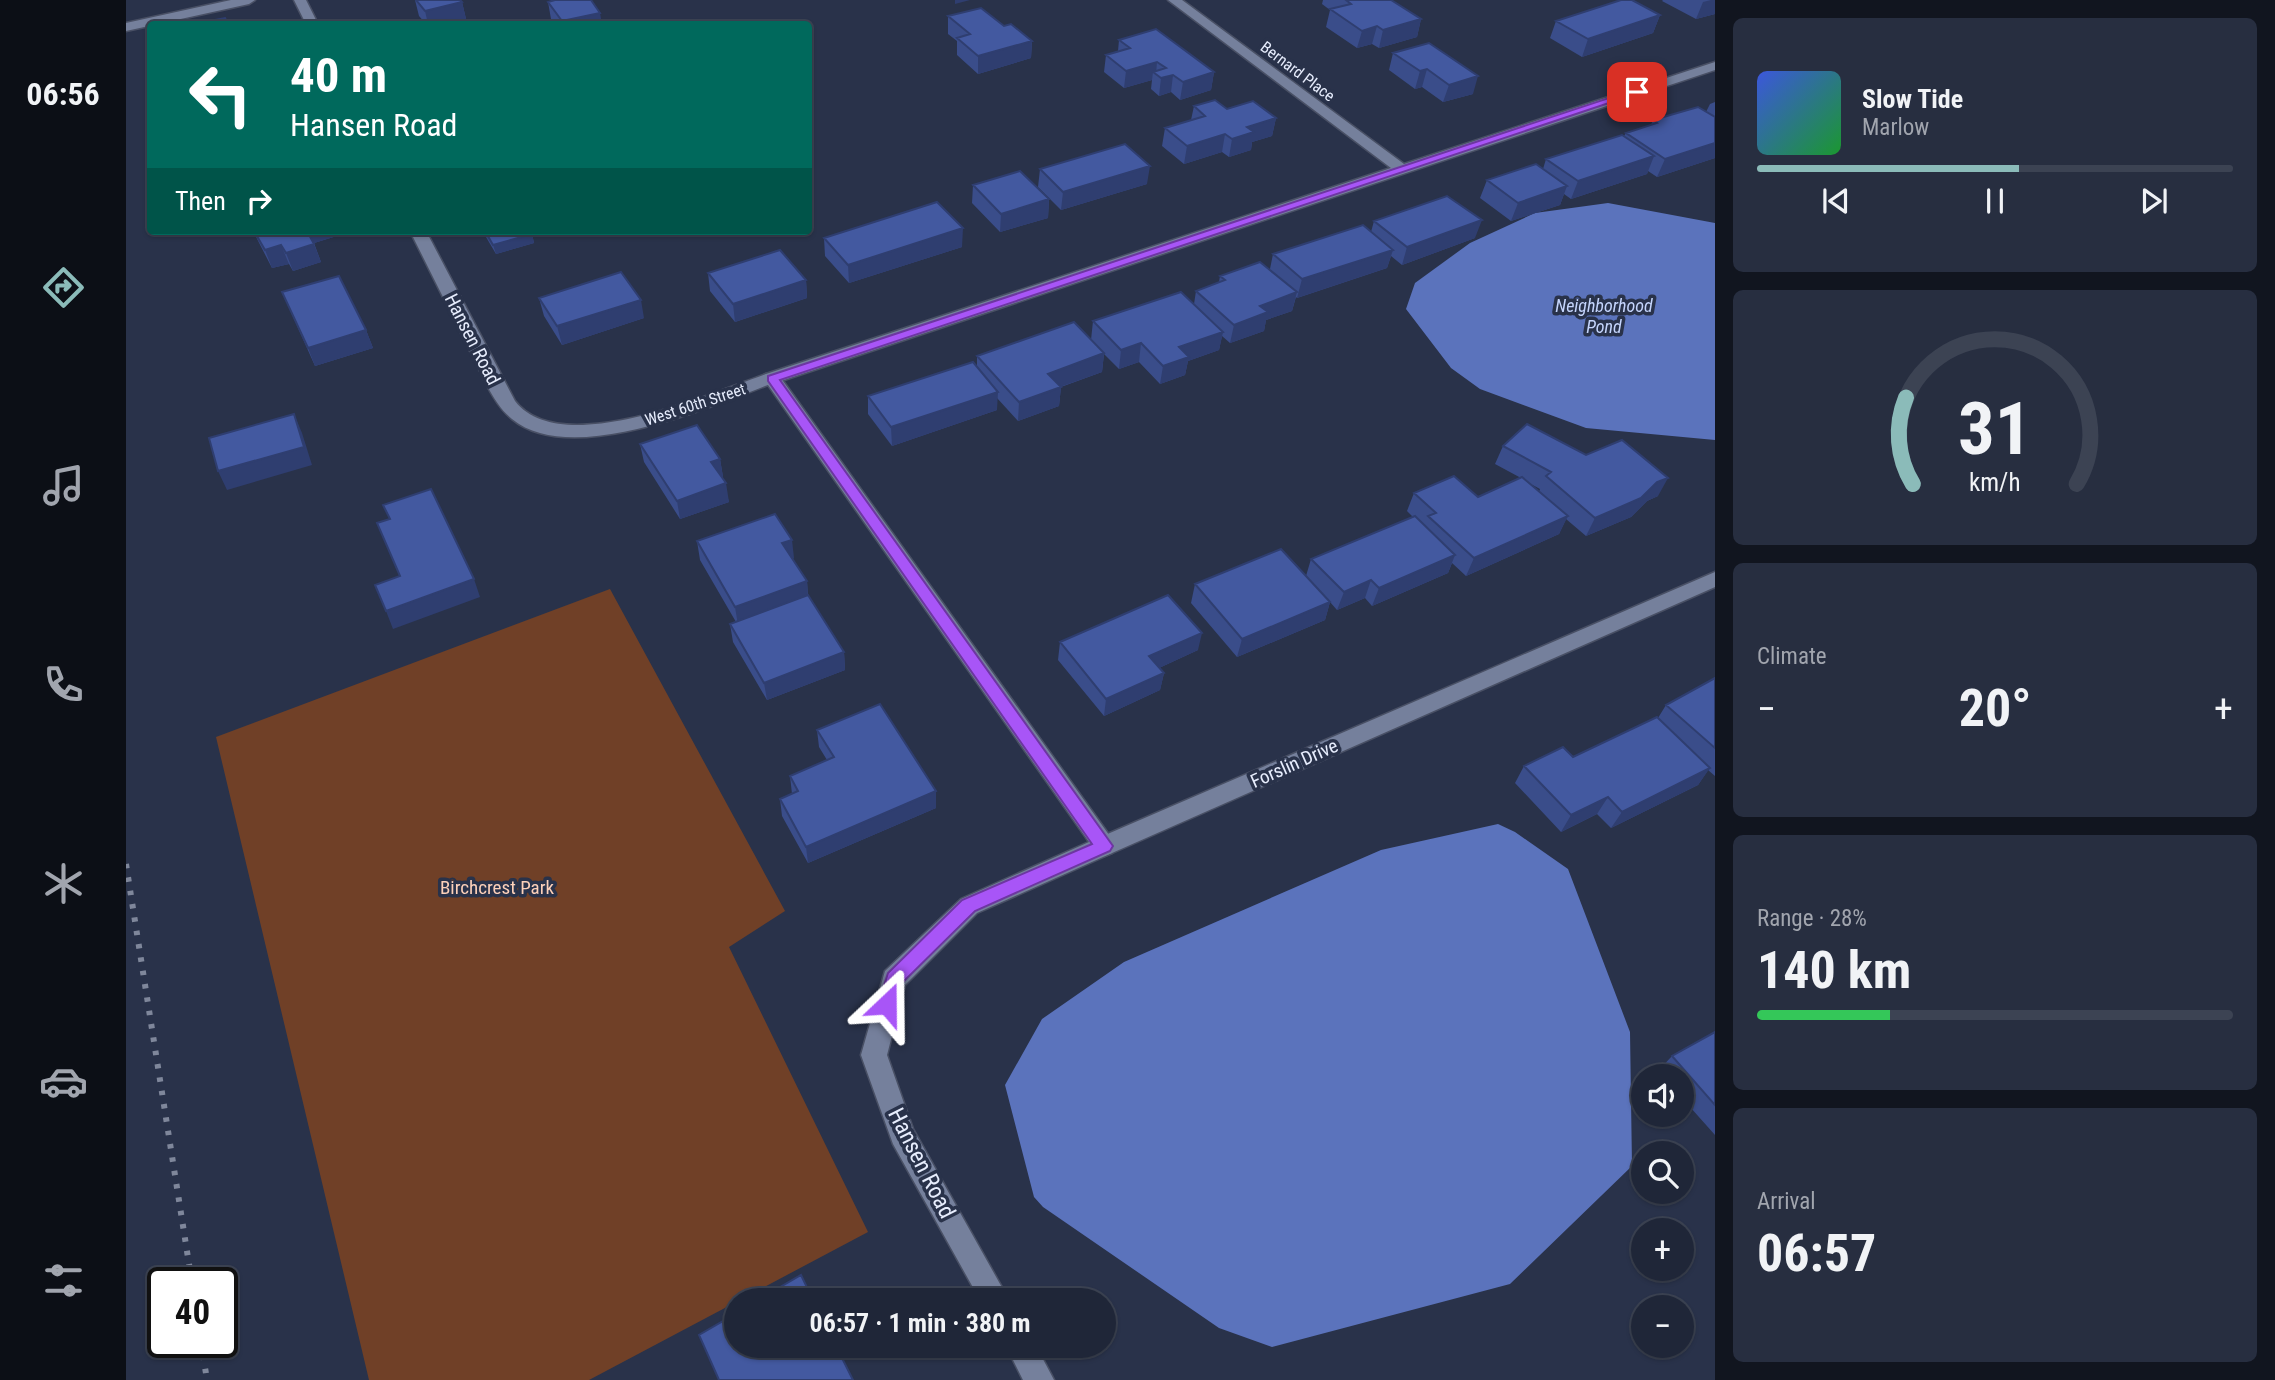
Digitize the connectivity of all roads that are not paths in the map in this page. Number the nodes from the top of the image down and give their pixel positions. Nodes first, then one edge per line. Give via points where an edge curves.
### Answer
1 (249, 0) edge
2 (300, 0) edge
3 (1174, 0) edge
4 (153, 21) edge
5 (310, 21) edge
6 (147, 22) edge
7 (126, 27) edge
8 (1715, 66) edge
9 (1402, 170) junction
10 (420, 235) edge
11 (772, 379) junction
12 (548, 430) joint
13 (1715, 579) edge
14 (1104, 846) junction
15 (894, 979) joint
16 (988, 1288) edge
17 (1027, 1358) edge
18 (1039, 1380) edge

1 - 4 street
2 - 5 street
3 - 9 street, Bernard Place
6 - 7 street
8 - 9 street, West 60th Street
9 - 11 street, West 60th Street
10 - 12 street, Hansen Road via 500,392 519,416
11 - 12 street, West 60th Street via 638,423 592,432
11 - 14 street
13 - 14 street, Forslin Drive
14 - 15 street, Forslin Drive via 969,906
15 - 16 street, Hansen Road via 874,1055 902,1136
17 - 18 street

